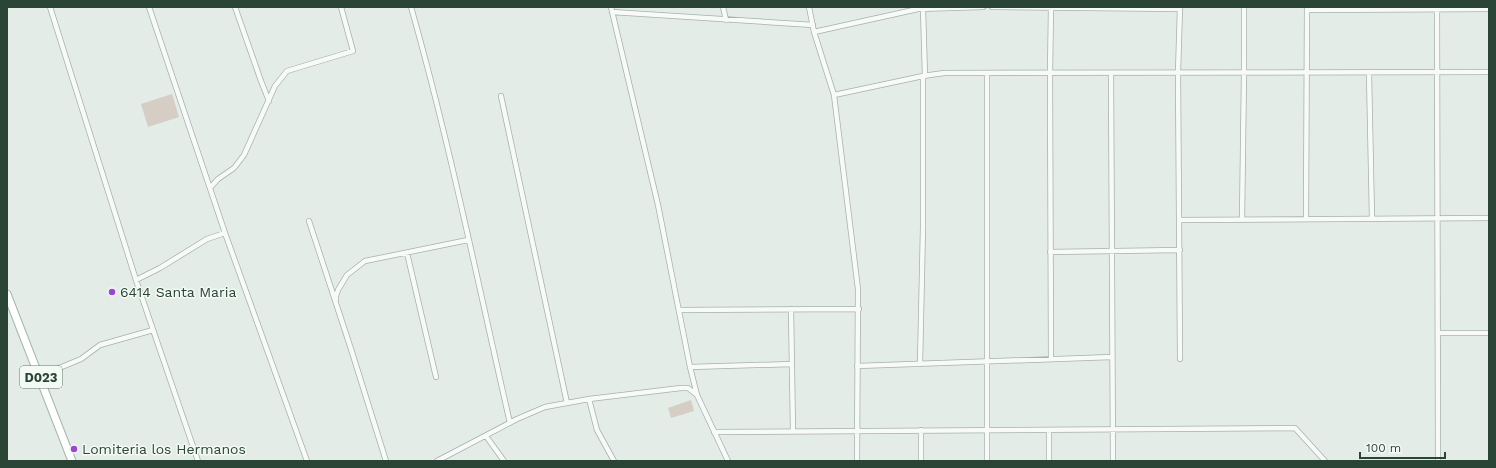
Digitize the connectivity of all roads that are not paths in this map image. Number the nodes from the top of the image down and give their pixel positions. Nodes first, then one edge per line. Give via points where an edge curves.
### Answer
1 (50, 7) edge
2 (149, 7) edge
3 (235, 7) edge
4 (340, 7) edge
5 (411, 7) edge
6 (723, 7) edge
7 (809, 7) edge
8 (984, 7) edge
9 (992, 7) edge
10 (1244, 7) edge
11 (921, 8) edge
12 (1051, 8) edge
13 (1114, 8) edge
14 (1180, 8) edge
15 (1307, 8) edge
16 (1371, 8) edge
17 (1438, 8) edge
18 (1489, 9) edge
19 (612, 10) edge
20 (726, 20) junction
21 (813, 26) junction
22 (814, 32) junction
23 (1489, 72) edge
24 (986, 73) junction
25 (1050, 73) junction
26 (1111, 73) junction
27 (1178, 73) junction
28 (1244, 73) junction
29 (1306, 73) junction
30 (1369, 73) junction
31 (1438, 73) junction
32 (924, 76) junction
33 (834, 95) junction
34 (501, 96) dead end
35 (269, 101) junction
36 (210, 188) junction
37 (1489, 218) edge
38 (1306, 219) junction
39 (1372, 219) junction
40 (1438, 219) junction
41 (1180, 220) junction
42 (1242, 220) junction
43 (309, 221) dead end
44 (225, 233) junction
45 (468, 240) junction
46 (1180, 250) junction
47 (1112, 251) junction
48 (1050, 252) junction
49 (407, 253) junction
50 (136, 280) junction
51 (7, 294) edge
52 (336, 303) junction
53 (791, 309) junction
54 (859, 309) junction
55 (679, 310) junction
56 (153, 330) junction
57 (1438, 333) junction
58 (1489, 333) edge
59 (1112, 357) junction
60 (1180, 359) dead end
61 (1051, 360) junction
62 (987, 362) junction
63 (792, 364) junction
64 (920, 364) junction
65 (857, 366) junction
66 (690, 367) junction
67 (40, 376) junction
68 (436, 377) dead end
69 (697, 395) junction
70 (589, 400) junction
71 (567, 403) junction
72 (510, 423) junction
73 (1113, 429) junction
74 (921, 430) junction
75 (987, 430) junction
76 (1049, 430) junction
77 (793, 431) junction
78 (857, 431) junction
79 (714, 432) junction
80 (486, 436) junction
81 (72, 461) edge
82 (198, 461) edge
83 (307, 461) edge
84 (386, 461) edge
85 (437, 461) edge
86 (504, 461) edge
87 (614, 461) edge
88 (728, 461) edge
89 (857, 461) edge
90 (921, 461) edge
91 (987, 461) edge
92 (1049, 461) edge
93 (1113, 461) edge
94 (1324, 461) edge
95 (1438, 461) edge

1 - 50 street
2 - 36 street
3 - 35 street
4 - 35 street via 353,51 291,68 275,86
5 - 45 street
6 - 20 street
7 - 21 street
8 - 11 street
9 - 12 street
10 - 28 street
11 - 22 street
11 - 32 street
12 - 13 street
12 - 25 street
13 - 14 street
14 - 27 street
15 - 16 street
15 - 29 street
16 - 17 street
17 - 18 street
17 - 31 street
19 - 20 street
19 - 55 street via 658,205
20 - 21 street
21 - 22 street
22 - 33 street
23 - 31 street
24 - 25 street
24 - 32 street via 944,73
24 - 62 street
25 - 26 street
25 - 48 street
26 - 27 street
26 - 47 street
27 - 28 street
27 - 41 street
28 - 29 street
28 - 42 street
29 - 30 street
29 - 38 street
30 - 31 street
30 - 39 street
31 - 40 street
32 - 33 street
32 - 64 street via 924,227
33 - 54 street
34 - 71 street
35 - 36 street via 240,161
36 - 44 street
37 - 40 street
38 - 39 street
38 - 42 street
39 - 40 street
40 - 57 street
41 - 42 street
41 - 46 street
43 - 52 street
44 - 50 street via 207,239
44 - 83 street
45 - 49 street
45 - 72 street
46 - 47 street
46 - 60 street
47 - 48 street
47 - 59 street
48 - 61 street
49 - 52 street via 365,261 356,267 347,275 338,290
49 - 68 street
50 - 56 street
51 - 67 main road, D023
52 - 84 street
53 - 54 street
53 - 55 street
53 - 63 street
54 - 65 street
55 - 66 street
56 - 67 street via 100,345 81,359
56 - 82 street
57 - 58 street
57 - 95 street
59 - 61 street
59 - 73 street
61 - 62 street
62 - 64 street
62 - 75 street
63 - 66 street
63 - 77 street
64 - 65 street
65 - 78 street
66 - 69 street
67 - 81 main road, D023
69 - 70 street via 692,390 682,388
69 - 79 street
70 - 71 street
70 - 87 street via 597,430
71 - 72 street via 545,407
72 - 80 street
73 - 76 street
73 - 93 street
73 - 94 street via 1295,428
74 - 75 street
74 - 78 street
74 - 90 street
75 - 76 street
75 - 91 street
76 - 92 street
77 - 78 street
77 - 79 street
78 - 89 street
79 - 88 street
80 - 85 street
80 - 86 street

